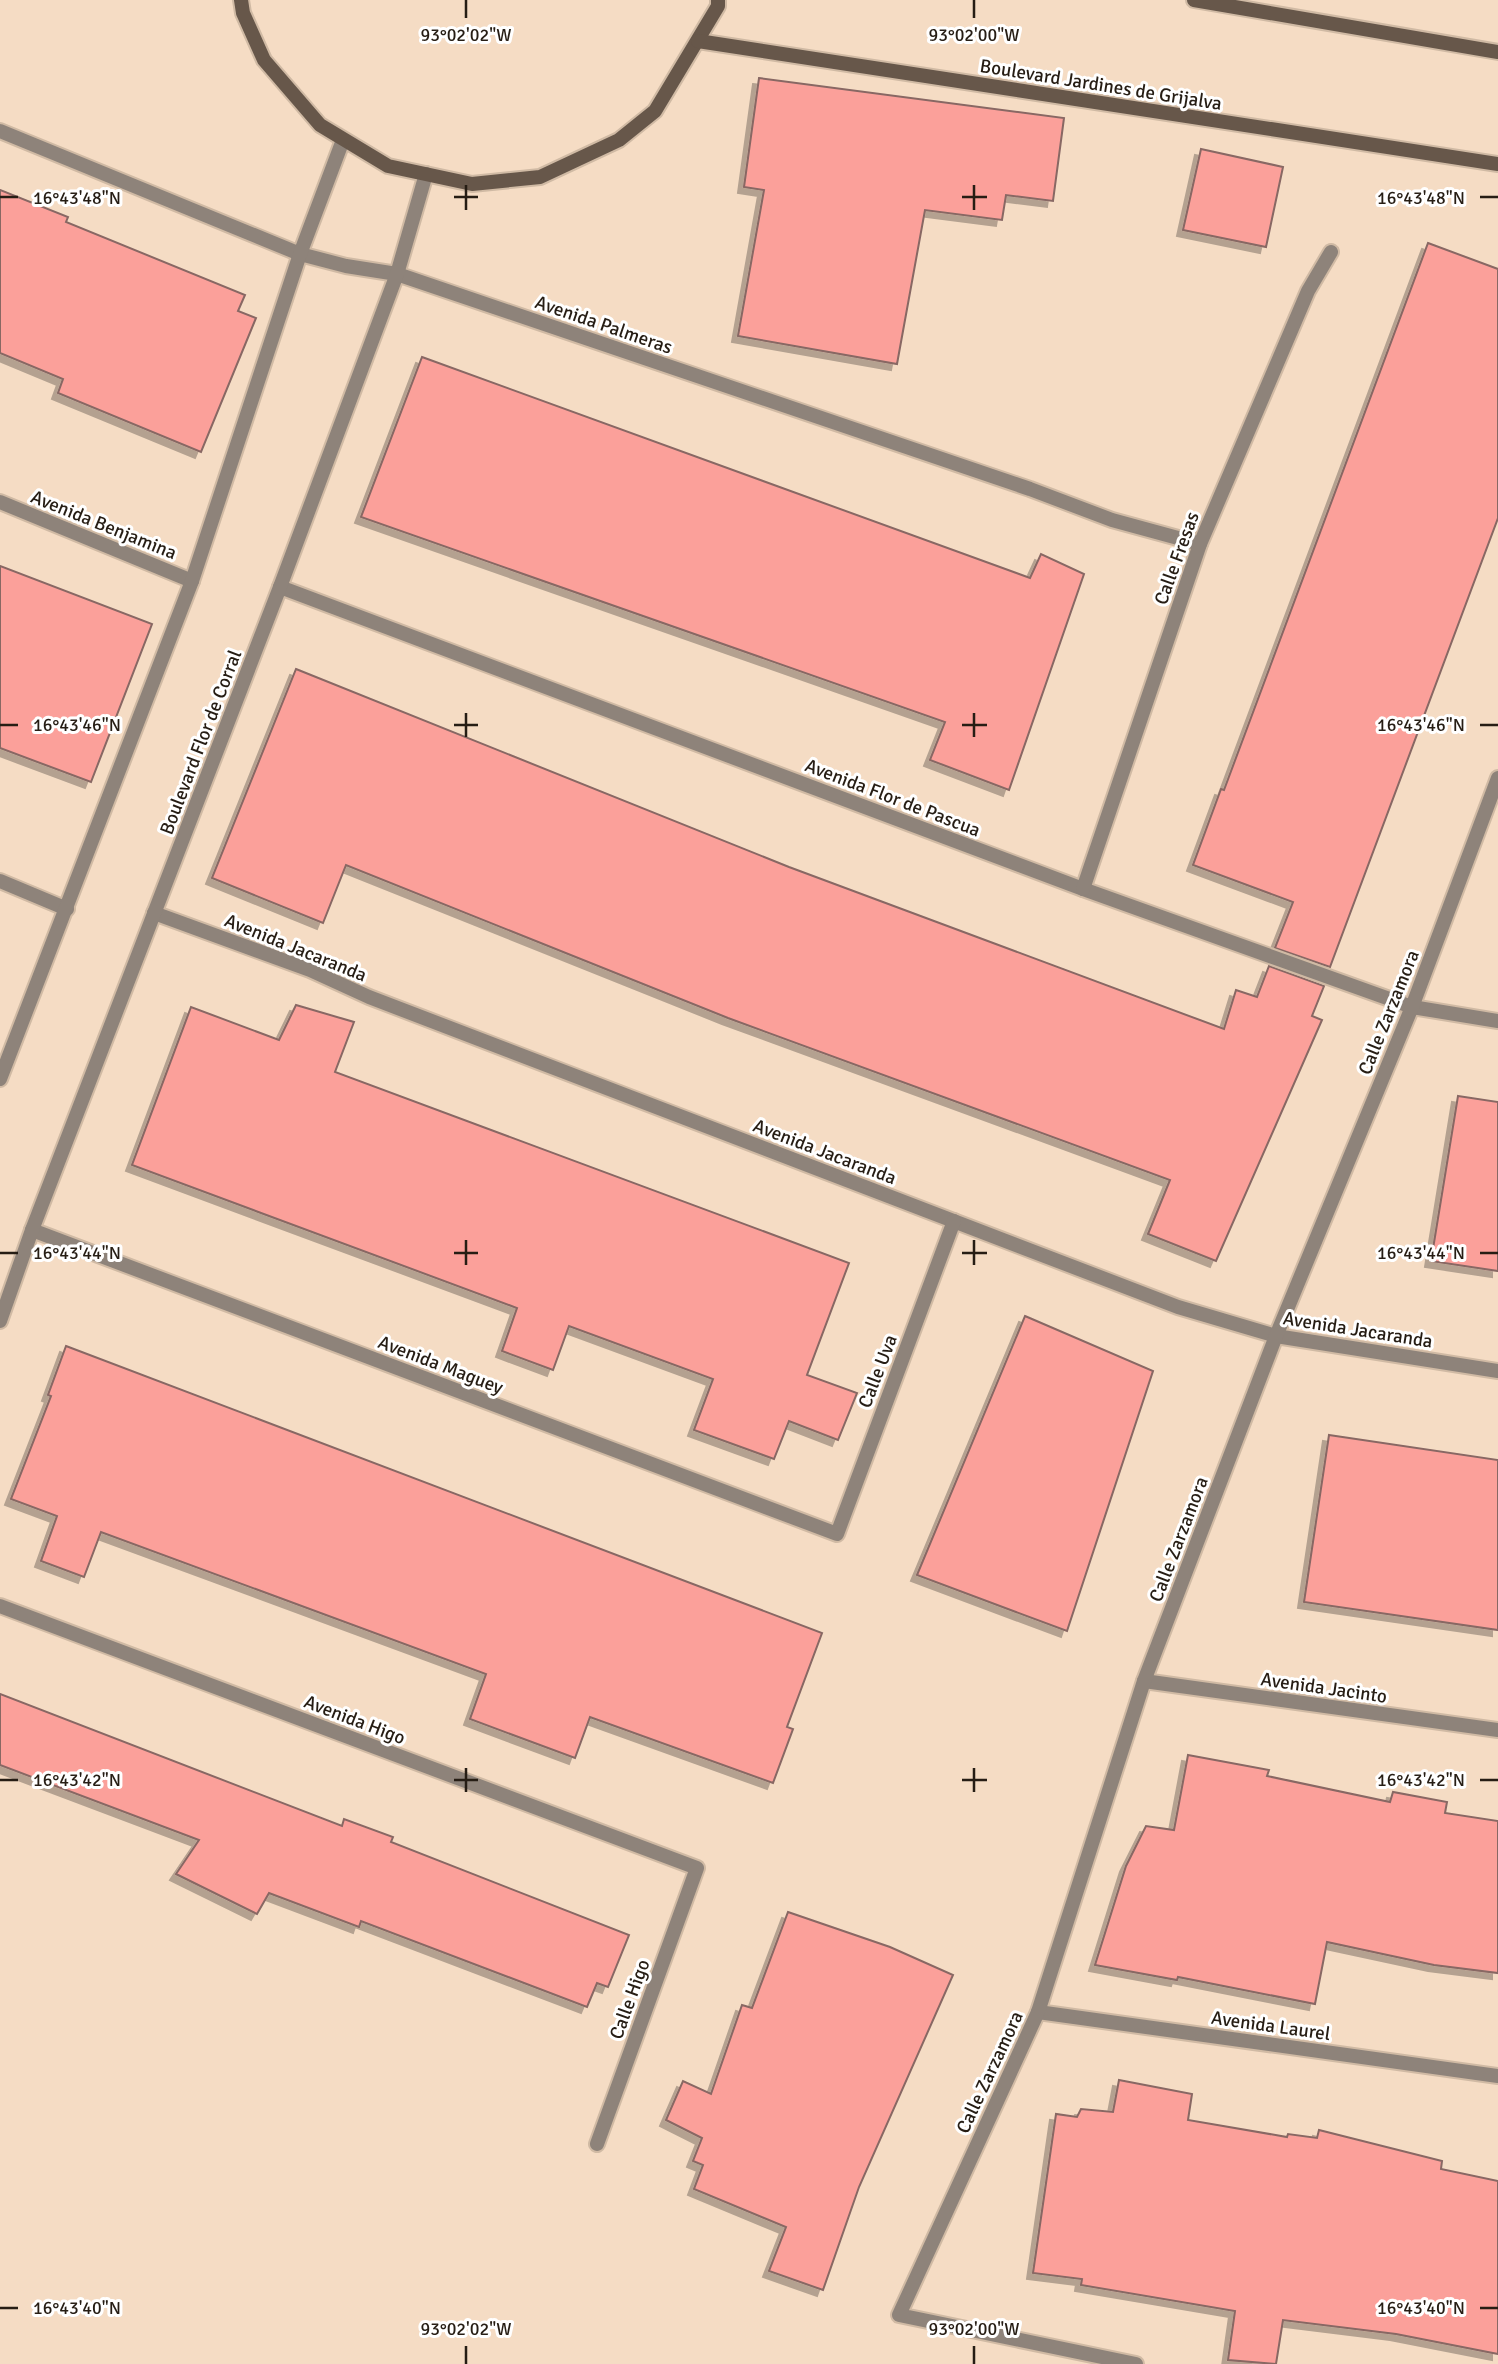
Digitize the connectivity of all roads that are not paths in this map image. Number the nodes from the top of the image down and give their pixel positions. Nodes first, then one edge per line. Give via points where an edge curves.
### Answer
1 (241, 0) edge
2 (718, 0) edge
3 (1194, 0) edge
4 (698, 41) junction
5 (1498, 52) edge
6 (0, 131) edge
7 (343, 139) junction
8 (1498, 164) edge
9 (426, 174) junction
10 (1331, 252) dead end
11 (300, 254) junction
12 (397, 274) junction
13 (0, 502) edge
14 (1200, 544) junction
15 (192, 581) junction
16 (280, 587) junction
17 (1498, 778) edge
18 (0, 881) edge
19 (1083, 889) junction
20 (67, 909) junction
21 (154, 912) junction
22 (1412, 1007) junction
23 (1498, 1021) edge
24 (0, 1079) edge
25 (954, 1221) junction
26 (32, 1230) junction
27 (0, 1321) edge
28 (1276, 1336) junction
29 (1498, 1371) edge
30 (837, 1534) joint
31 (0, 1606) edge
32 (1144, 1681) junction
33 (1498, 1730) edge
34 (697, 1868) joint
35 (1038, 2012) junction
36 (1498, 2076) edge
37 (597, 2144) dead end
38 (1136, 2364) edge

1 - 7 street via 264,60 320,125
2 - 4 street
3 - 5 street
4 - 8 street, Boulevard Jardines de Grijalva
4 - 9 street via 655,111 619,141 540,177 472,184
6 - 11 street, Avenida Palmeras
7 - 9 street via 388,166
7 - 11 street
9 - 12 street, Boulevard Flor de Corral
10 - 14 street, Calle Fresas via 1308,290
11 - 12 street, Avenida Palmeras
11 - 15 street
12 - 14 street, Avenida Palmeras via 1112,520
12 - 16 street, Boulevard Flor de Corral
13 - 15 street, Avenida Benjamina
14 - 19 street, Calle Fresas
15 - 20 street
16 - 19 street, Avenida Flor de Pascua
16 - 21 street, Boulevard Flor de Corral
17 - 22 street, Calle Zarzamora
18 - 20 street
19 - 22 street, Avenida Flor de Pascua
20 - 24 street
21 - 25 street, Avenida Jacaranda
21 - 26 street, Boulevard Flor de Corral
22 - 23 street, Avenida Flor de Pascua
22 - 28 street, Calle Zarzamora
25 - 28 street, Avenida Jacaranda via 1178,1307
25 - 30 street, Calle Uva
26 - 27 street, Boulevard Flor de Corral
26 - 30 street, Avenida Maguey
28 - 29 street, Avenida Jacaranda
28 - 32 street, Calle Zarzamora
31 - 34 street, Avenida Higo
32 - 33 street, Avenida Jacinto
32 - 35 street, Calle Zarzamora
34 - 37 street, Calle Higo
35 - 36 street, Avenida Laurel
35 - 38 street, Calle Zarzamora via 899,2315

